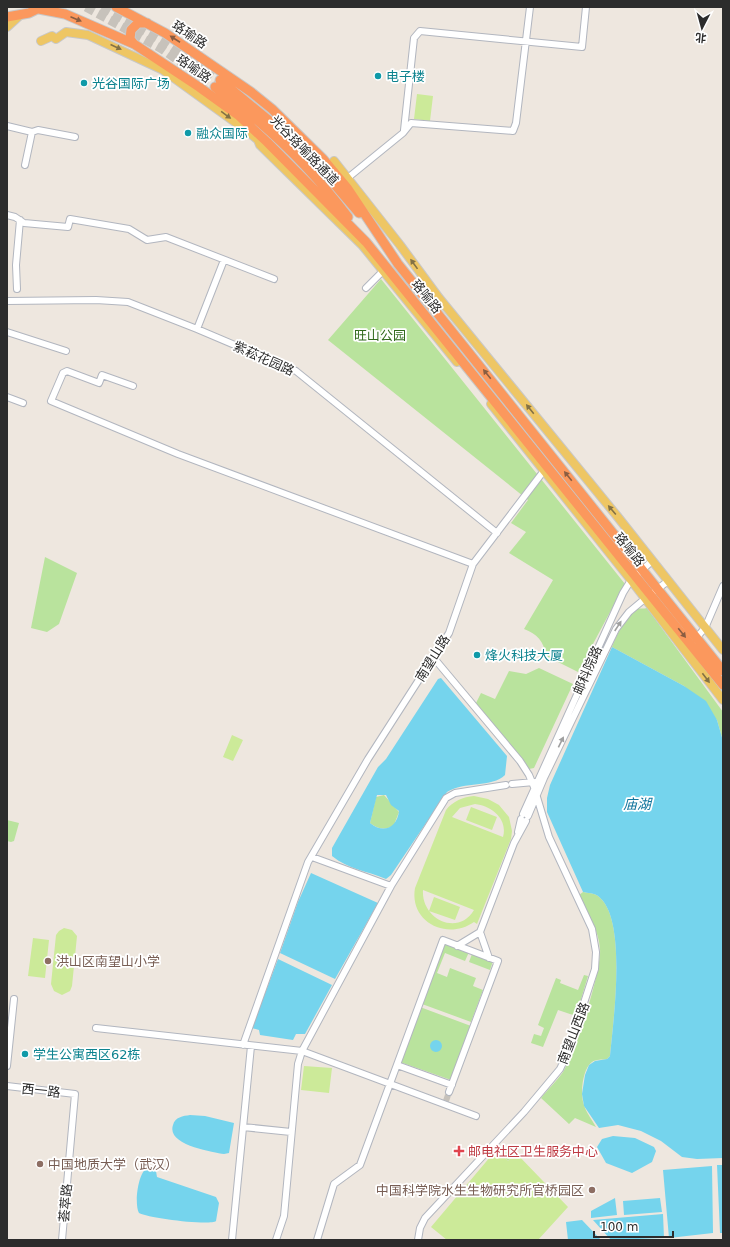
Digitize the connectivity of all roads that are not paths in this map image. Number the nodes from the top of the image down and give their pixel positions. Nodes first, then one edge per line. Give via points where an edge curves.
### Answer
1 (116, 7) edge
2 (530, 7) edge
3 (586, 7) edge
4 (40, 8) edge
5 (19, 16) junction
6 (7, 17) edge
7 (148, 23) junction
8 (7, 27) edge
9 (41, 41) dead end
10 (526, 41) junction
11 (134, 44) junction
12 (207, 61) joint
13 (7, 126) edge
14 (32, 132) junction
15 (403, 133) junction
16 (75, 137) dead end
17 (334, 161) dead end
18 (25, 165) dead end
19 (345, 180) junction
20 (7, 215) edge
21 (20, 220) junction
22 (374, 230) junction
23 (366, 242) junction
24 (224, 260) junction
25 (385, 270) junction
26 (274, 279) dead end
27 (366, 288) dead end
28 (17, 289) dead end
29 (7, 301) edge
30 (197, 329) junction
31 (7, 332) edge
32 (66, 351) dead end
33 (133, 386) dead end
34 (7, 397) edge
35 (23, 403) dead end
36 (545, 469) junction
37 (497, 533) junction
38 (652, 561) junction
39 (473, 564) junction
40 (643, 570) junction
41 (633, 578) junction
42 (668, 581) junction
43 (723, 586) edge
44 (658, 589) junction
45 (648, 597) junction
46 (705, 628) junction
47 (697, 637) junction
48 (723, 650) edge
49 (434, 657) junction
50 (723, 671) edge
51 (723, 685) edge
52 (723, 700) edge
53 (536, 783) junction
54 (536, 796) junction
55 (525, 818) junction
56 (313, 854) junction
57 (391, 886) junction
58 (480, 932) junction
59 (457, 946) junction
60 (490, 958) junction
61 (14, 999) dead end
62 (96, 1028) dead end
63 (243, 1045) junction
64 (251, 1046) junction
65 (302, 1051) junction
66 (397, 1064) junction
67 (7, 1066) edge
68 (390, 1084) junction
69 (452, 1085) junction
70 (7, 1086) edge
71 (449, 1092) tunnel mouth
72 (75, 1094) joint
73 (476, 1116) dead end
74 (243, 1127) junction
75 (291, 1132) junction
76 (62, 1240) edge
77 (232, 1240) edge
78 (276, 1240) edge
79 (317, 1240) edge
80 (418, 1240) edge

1 - 7 highway, 珞瑜路
2 - 10 street
3 - 10 street via 582,47
4 - 5 highway
4 -> 11 highway, 珞喻路 via 65,14
5 - 6 highway
5 - 8 main road
7 - 11 highway via 141,22 133,27 130,36
12 -> 7 highway, 珞瑜路
9 -> 25 main road via 52,36 56,39 66,32 88,35 163,70 258,140 260,145
10 - 15 street via 513,131 416,122 411,123
10 - 15 street via 420,31 414,38
11 - 23 highway, 珞喻路 via 238,115
12 - 19 highway, 珞喻路 via 272,109
13 - 14 street
14 - 16 street via 38,130
14 - 18 street
15 - 19 street
17 - 19 main road
19 - 22 highway, 珞喻路
38 -> 19 main road via 439,298 400,245
20 - 21 street
21 - 24 street via 68,227 70,219 129,229 146,240 166,237
21 - 28 street
22 - 23 highway, 光谷珞喻路通道 via 317,164 294,142 218,83 299,158 332,195
40 -> 22 highway, 珞喻路 via 398,264
23 - 25 highway, 珞喻路
24 - 26 street
24 - 30 street
25 - 27 street
25 - 36 highway, 珞喻路
29 - 30 street, 紫菘花园路 via 122,301
30 - 37 street, 紫菘花园路 via 296,371
31 - 32 street
33 - 39 street via 102,375 99,383 67,371 63,373 51,401 178,454
34 - 35 street
36 - 37 street, 南望山路
36 - 41 highway, 珞喻路
37 - 39 street, 南望山路
38 - 40 street, 邮科院路
38 - 42 main road
39 - 49 street, 南望山路 via 450,630
40 - 41 street, 邮科院路
40 - 44 highway, 珞喻路
41 - 45 highway, 珞喻路
41 - 53 street, 邮科院路 via 606,626
42 - 44 street
42 - 46 main road
43 - 46 street
44 - 45 street
44 - 47 highway, 珞喻路
45 -> 51 highway, 珞喻路
45 -> 52 main road
53 -> 45 street via 616,629 629,612
46 - 47 street
46 - 48 main road
47 - 50 highway, 珞喻路
49 - 53 street, 南望山西路 via 520,760
49 - 56 street, 南望山路 via 368,759
53 - 54 street, 南望山西路
53 - 55 street
53 - 57 street via 455,792 449,795
54 - 55 street
54 - 80 street, 南望山西路 via 549,837 594,935 596,958 590,986 560,1069 524,1112 425,1218
55 - 58 street
56 - 57 street
56 - 63 street, 南望山路
57 - 65 street
58 - 59 street
58 - 60 street
59 - 60 street
59 - 66 street via 443,940
60 - 69 street via 498,961
61 - 67 street
62 - 63 street
63 - 64 street
64 - 65 street
64 - 74 street
65 - 68 street
65 - 75 street via 298,1064
66 - 68 street
66 - 69 street
68 - 73 street
68 - 79 street via 360,1165 334,1184
69 - 71 street
70 - 72 street, 西一路
72 - 76 street, 荟萃路
74 - 75 street
74 - 77 street
75 - 78 street via 284,1216

